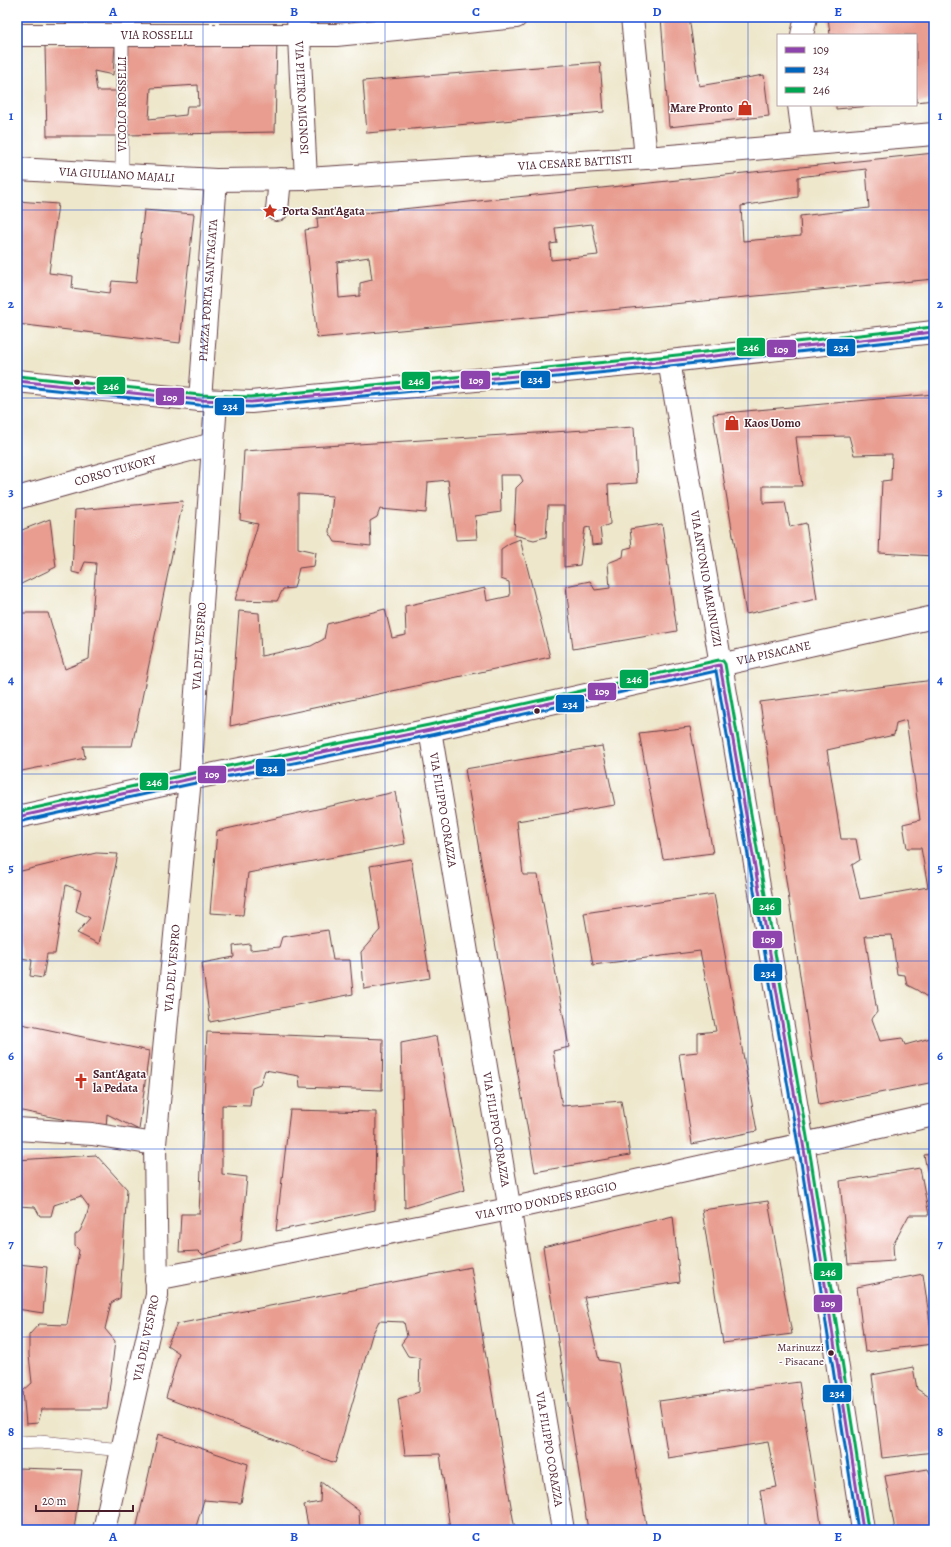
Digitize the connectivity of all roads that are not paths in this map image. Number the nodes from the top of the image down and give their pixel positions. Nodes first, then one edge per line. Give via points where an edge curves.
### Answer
1 (516, 17) edge
2 (632, 17) edge
3 (806, 17) edge
4 (298, 25) edge
5 (116, 28) edge
6 (802, 34) edge
7 (17, 35) edge
8 (799, 106) edge
9 (934, 134) edge
10 (804, 144) junction
11 (646, 158) junction
12 (17, 169) edge
13 (122, 175) junction
14 (280, 179) junction
15 (306, 179) junction
16 (216, 180) junction
17 (277, 210) dead end
18 (934, 332) edge
19 (669, 361) junction
20 (17, 381) edge
21 (208, 401) junction
22 (213, 444) junction
23 (17, 498) edge
24 (934, 617) edge
25 (720, 665) junction
26 (430, 730) junction
27 (190, 779) junction
28 (17, 817) edge
29 (934, 1115) edge
30 (17, 1129) edge
31 (155, 1144) junction
32 (803, 1144) junction
33 (510, 1209) junction
34 (156, 1279) junction
35 (17, 1443) edge
36 (122, 1450) junction
37 (104, 1530) edge
38 (563, 1530) edge
39 (863, 1530) edge

1 - 4 street, VIA ROSSELLI via 336,34
2 - 11 street
3 - 6 street
4 - 5 street, VIA ROSSELLI
4 - 15 street, VIA PIETRO MIGNOSI
5 - 7 street, VIA ROSSELLI
5 - 13 lane, VICOLO ROSSELLI
8 - 10 street
9 - 10 street, VIA CESARE BATTISTI
10 - 11 street, VIA CESARE BATTISTI
11 - 15 street, VIA CESARE BATTISTI
12 - 13 street, VIA GIULIANO MAJALI
13 - 16 street, VIA GIULIANO MAJALI
14 - 15 street, VIA CESARE BATTISTI
14 - 16 street, VIA CESARE BATTISTI
14 - 17 street
16 - 21 street, PIAZZA PORTA SANT'AGATA
18 - 19 street
19 - 21 street via 285,400
19 - 25 street, VIA ANTONIO MARINUZZI
20 - 21 street
21 - 22 street, VIA DEL VESPRO
22 - 23 street, CORSO TUKORY
22 - 27 street, VIA DEL VESPRO
24 - 25 street, VIA PISACANE
25 - 26 street, VIA PISACANE
25 - 32 street, VIA ANTONIO MARINUZZI
26 - 27 street, VIA PISACANE
26 - 33 street, VIA FILIPPO CORAZZA
27 - 28 street, VIA PISACANE
27 - 31 street, VIA DEL VESPRO
29 - 32 street, VIA VITO D'ONDES REGGIO
30 - 31 street via 92,1134
31 - 34 street, VIA DEL VESPRO
32 - 33 street, VIA VITO D'ONDES REGGIO
32 - 39 street, VIA ANTONIO MARINUZZI
33 - 34 street, VIA VITO D'ONDES REGGIO
33 - 38 street, VIA FILIPPO CORAZZA
34 - 36 street, VIA DEL VESPRO via 157,1294
35 - 36 lane via 40,1442
36 - 37 street, VIA DEL VESPRO

